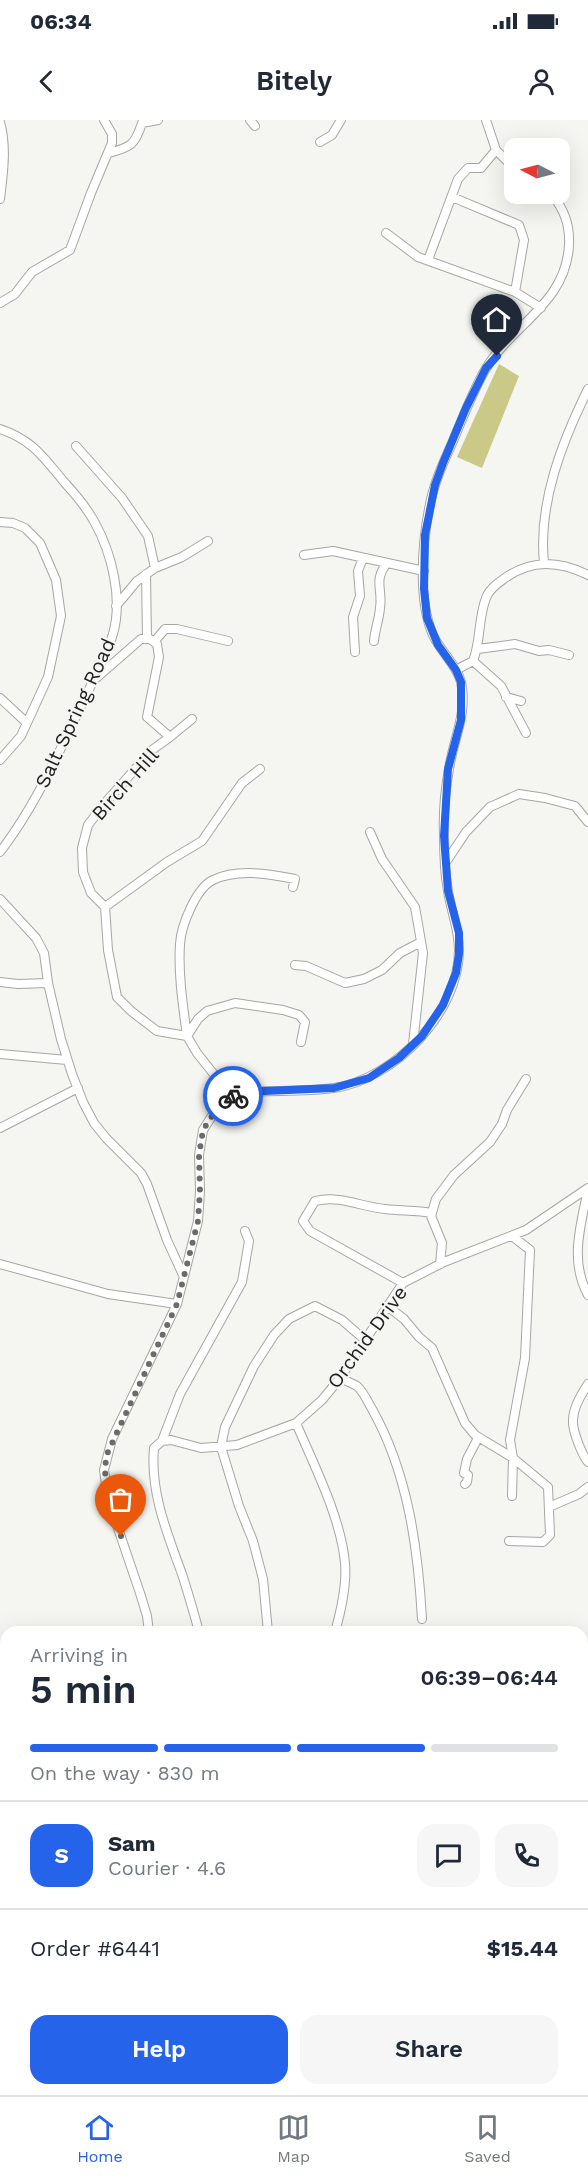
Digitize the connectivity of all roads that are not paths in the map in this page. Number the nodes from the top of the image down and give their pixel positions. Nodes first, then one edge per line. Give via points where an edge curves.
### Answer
1 (104, 120) edge
2 (158, 120) edge
3 (341, 120) edge
4 (486, 120) edge
5 (0, 122) edge
6 (320, 142) dead end
7 (496, 150) junction
8 (109, 153) junction
9 (504, 158) edge
10 (452, 197) junction
11 (0, 199) edge
12 (559, 204) edge
13 (386, 233) dead end
14 (428, 260) junction
15 (515, 292) junction
16 (0, 303) edge
17 (541, 308) junction
18 (588, 389) edge
19 (0, 429) edge
20 (76, 446) dead end
21 (0, 522) edge
22 (208, 541) dead end
23 (304, 555) dead end
24 (363, 558) junction
25 (544, 562) junction
26 (387, 563) junction
27 (155, 568) junction
28 (424, 572) junction
29 (146, 574) junction
30 (588, 575) edge
31 (116, 606) junction
32 (150, 640) junction
33 (228, 641) dead end
34 (374, 641) dead end
35 (478, 648) junction
36 (355, 651) dead end
37 (569, 655) dead end
38 (473, 661) junction
39 (456, 670) junction
40 (94, 680) junction
41 (506, 697) junction
42 (0, 698) edge
43 (521, 701) dead end
44 (192, 719) dead end
45 (27, 723) junction
46 (526, 733) dead end
47 (170, 737) junction
48 (0, 760) edge
49 (260, 769) dead end
50 (588, 822) edge
51 (370, 832) dead end
52 (0, 852) edge
53 (446, 862) junction
54 (293, 887) dead end
55 (0, 900) edge
56 (105, 907) junction
57 (421, 942) junction
58 (295, 965) dead end
59 (0, 982) edge
60 (48, 983) junction
61 (187, 1036) junction
62 (301, 1042) dead end
63 (413, 1044) junction
64 (0, 1054) edge
65 (67, 1060) junction
66 (526, 1079) dead end
67 (78, 1088) junction
68 (232, 1097) junction
69 (0, 1128) edge
70 (588, 1189) edge
71 (432, 1213) junction
72 (245, 1231) dead end
73 (512, 1236) junction
74 (0, 1264) edge
75 (440, 1264) junction
76 (183, 1275) junction
77 (403, 1283) junction
78 (588, 1295) edge
79 (177, 1304) junction
80 (387, 1306) junction
81 (366, 1340) junction
82 (340, 1378) junction
83 (588, 1384) edge
84 (296, 1423) junction
85 (477, 1438) junction
86 (162, 1441) junction
87 (221, 1447) junction
88 (513, 1458) junction
89 (588, 1462) edge
90 (465, 1484) dead end
91 (588, 1487) edge
92 (512, 1496) dead end
93 (549, 1507) junction
94 (509, 1541) dead end
95 (422, 1619) dead end
96 (148, 1626) edge
97 (197, 1626) edge
98 (267, 1626) edge
99 (336, 1626) edge

1 - 8 street via 112,134
2 - 8 street via 142,123 129,147
3 - 6 street via 332,135
4 - 7 street
5 - 11 street via 4,170
7 - 9 street
7 - 10 street via 482,168 468,168 458,179
8 - 16 street via 70,250 32,272 15,294
10 - 14 street
10 - 15 street via 519,225 524,240
12 - 17 street via 567,221 568,259 562,279
13 - 14 street
14 - 15 street
15 - 17 street
17 - 28 street via 486,368 466,408 435,485 425,535
18 - 25 street via 572,421 552,484 545,512
19 - 31 street, Salt Spring Road via 32,444 95,523 113,574
20 - 27 street via 122,498 148,536
21 - 45 street via 26,528 40,543 60,598 61,616 48,677
22 - 27 street
23 - 24 street via 333,551
24 - 26 street
24 - 36 street via 358,571 360,596 353,616
25 - 30 street
25 - 35 street via 510,574 486,596
26 - 28 street
26 - 34 street via 379,573 380,608
27 - 29 street
28 - 39 street via 427,618 438,645
29 - 31 street
29 - 32 street
31 - 40 street, Salt Spring Road via 113,632
32 - 33 street via 165,629 177,629
32 - 40 street via 141,639
32 - 47 street, Birch Hill via 157,644 159,657 147,717
35 - 37 street via 515,644
35 - 38 street
38 - 39 street
38 - 41 street via 501,686
39 - 53 street via 463,706 448,769
40 - 52 street, Salt Spring Road via 46,781
41 - 43 street
41 - 46 street
42 - 45 street
44 - 47 street
45 - 48 street
47 - 56 street, Birch Hill via 135,767 88,825 82,848 84,872 91,893
49 - 56 street via 242,783 202,841
50 - 53 street via 575,806 519,794 490,807 466,832
51 - 57 street via 382,859 415,907
53 - 63 street via 448,891 459,933 456,973 436,1017
54 - 61 street via 295,879 238,874 212,880 198,894 180,942
55 - 60 street via 36,938 44,953
56 - 61 street via 117,997 157,1031
57 - 58 street via 400,953 382,970 345,983
57 - 63 street
59 - 60 street
60 - 65 street
61 - 62 street via 207,1011 235,1003 299,1015 304,1022
61 - 68 street
63 - 68 street via 369,1078 334,1088 245,1092
64 - 65 street
65 - 67 street
66 - 71 street via 490,1142 454,1175 436,1199
67 - 69 street
67 - 76 street via 94,1123 141,1173
68 - 76 street via 219,1105 203,1130 198,1221
70 - 73 street, Orchid Drive
70 - 78 street via 576,1261
71 - 75 street via 442,1243
71 - 77 street via 325,1199 315,1201 303,1221 310,1231
72 - 86 street via 249,1241 242,1282 180,1394
73 - 75 street, Orchid Drive
73 - 88 street via 530,1250 525,1358 510,1440
74 - 79 street via 108,1294
75 - 77 street, Orchid Drive
76 - 79 street
77 - 80 street, Orchid Drive
79 - 96 street via 112,1439 104,1470 108,1499
80 - 81 street, Orchid Drive
80 - 85 street via 432,1348 465,1422
81 - 82 street, Orchid Drive
81 - 87 street via 342,1320 315,1306 289,1319 254,1366 225,1426
82 - 84 street, Orchid Drive
82 - 95 street via 358,1387 382,1428 405,1494 419,1563
83 - 89 street via 572,1420
84 - 87 street, Orchid Drive
84 - 99 street via 343,1545 344,1590
85 - 88 street
85 - 90 street via 467,1458
86 - 87 street, Orchid Drive via 201,1448
86 - 97 street via 154,1448 154,1486
87 - 98 street via 263,1579
88 - 92 street
88 - 93 street via 548,1487
91 - 93 street
93 - 94 street via 550,1535 543,1542

